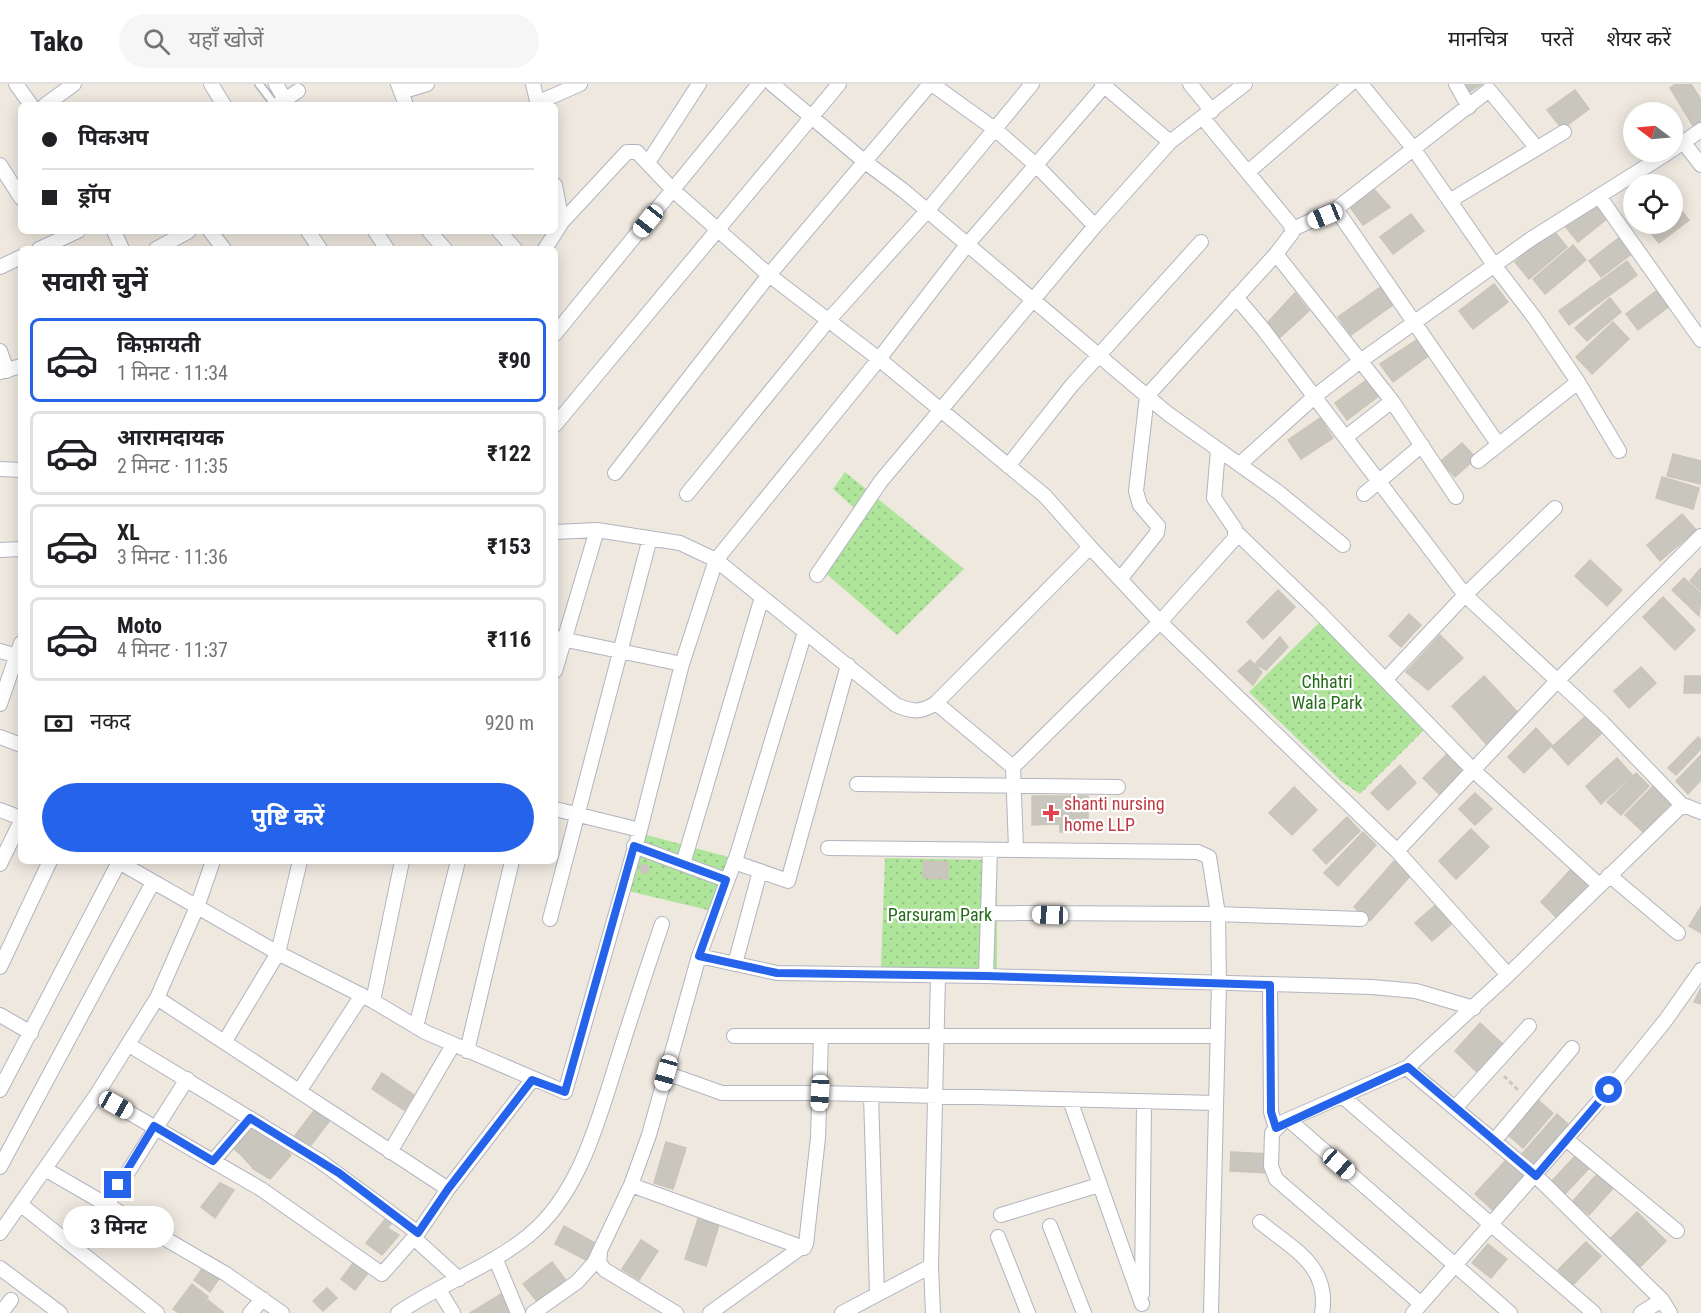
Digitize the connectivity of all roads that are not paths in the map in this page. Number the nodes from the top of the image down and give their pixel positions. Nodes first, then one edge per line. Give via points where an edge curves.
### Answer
1 (16, 84) edge
2 (74, 84) edge
3 (211, 84) edge
4 (260, 84) edge
5 (276, 84) edge
6 (427, 84) edge
7 (533, 84) edge
8 (580, 84) edge
9 (699, 84) edge
10 (759, 84) edge
11 (772, 84) edge
12 (839, 84) edge
13 (931, 84) edge
14 (1032, 84) edge
15 (1190, 84) edge
16 (1245, 84) edge
17 (1350, 84) edge
18 (1360, 84) edge
19 (1456, 84) edge
20 (1103, 85) edge
21 (1490, 87) edge
22 (296, 88) edge
23 (399, 88) edge
24 (29, 102) edge
25 (49, 102) edge
26 (223, 102) edge
27 (278, 102) edge
28 (279, 102) edge
29 (280, 102) edge
30 (303, 102) edge
31 (405, 102) edge
32 (538, 102) edge
33 (542, 102) edge
34 (1469, 107) junction
35 (1208, 114) junction
36 (811, 118) junction
37 (996, 130) junction
38 (1701, 130) edge
39 (1564, 132) dead end
40 (1170, 142) junction
41 (1683, 142) edge
42 (1536, 147) junction
43 (1413, 148) junction
44 (1683, 153) edge
45 (864, 161) junction
46 (649, 162) junction
47 (1653, 162) edge
48 (0, 165) edge
49 (1701, 165) edge
50 (1037, 166) junction
51 (1248, 172) junction
52 (674, 191) junction
53 (18, 193) edge
54 (1599, 196) junction
55 (1451, 200) junction
56 (558, 201) edge
57 (1336, 209) junction
58 (927, 211) junction
59 (562, 222) junction
60 (1095, 226) junction
61 (558, 229) edge
62 (717, 229) junction
63 (1293, 229) junction
64 (72, 234) edge
65 (184, 234) edge
66 (212, 234) edge
67 (432, 234) edge
68 (502, 234) edge
69 (1201, 242) dead end
70 (46, 246) edge
71 (162, 246) edge
72 (222, 246) edge
73 (442, 246) edge
74 (512, 246) edge
75 (966, 246) junction
76 (1276, 254) junction
77 (18, 258) edge
78 (1494, 265) junction
79 (0, 267) edge
80 (769, 275) junction
81 (1236, 297) junction
82 (1033, 300) junction
83 (828, 321) junction
84 (1416, 321) junction
85 (558, 330) edge
86 (1701, 340) edge
87 (0, 351) edge
88 (1099, 356) junction
89 (879, 359) junction
90 (1359, 362) junction
91 (18, 367) edge
92 (3, 371) edge
93 (1578, 382) junction
94 (1147, 396) junction
95 (1314, 397) junction
96 (1392, 402) junction
97 (940, 412) junction
98 (558, 421) edge
99 (1346, 437) junction
100 (1498, 444) junction
101 (1422, 445) junction
102 (1218, 450) junction
103 (1619, 451) dead end
104 (1478, 461) dead end
105 (1240, 464) junction
106 (1008, 466) junction
107 (0, 469) edge
108 (18, 470) edge
109 (615, 473) dead end
110 (1379, 483) junction
111 (687, 494) dead end
112 (1364, 494) dead end
113 (1456, 497) dead end
114 (1555, 508) dead end
115 (597, 530) junction
116 (558, 532) edge
117 (1237, 533) junction
118 (1701, 536) edge
119 (650, 538) junction
120 (1343, 545) dead end
121 (1090, 547) junction
122 (18, 549) edge
123 (0, 550) edge
124 (716, 560) junction
125 (817, 575) dead end
126 (1121, 578) junction
127 (1465, 595) junction
128 (762, 597) junction
129 (1160, 622) junction
130 (805, 632) junction
131 (559, 638) edge
132 (18, 650) edge
133 (0, 651) edge
134 (18, 653) edge
135 (620, 653) junction
136 (682, 664) junction
137 (848, 665) junction
138 (1385, 680) junction
139 (1556, 682) junction
140 (936, 703) junction
141 (0, 704) edge
142 (0, 737) edge
143 (18, 744) edge
144 (1013, 767) junction
145 (1473, 770) junction
146 (858, 784) dead end
147 (1118, 787) dead end
148 (1014, 788) junction
149 (1683, 806) junction
150 (0, 810) edge
151 (558, 810) edge
152 (1701, 812) edge
153 (578, 814) junction
154 (18, 819) edge
155 (18, 826) edge
156 (640, 830) junction
157 (634, 846) junction
158 (828, 848) dead end
159 (1016, 849) junction
160 (990, 850) junction
161 (1397, 851) junction
162 (734, 862) junction
163 (0, 864) edge
164 (49, 864) edge
165 (116, 864) edge
166 (123, 864) edge
167 (212, 864) edge
168 (299, 864) edge
169 (401, 864) edge
170 (457, 864) edge
171 (511, 864) edge
172 (683, 864) junction
173 (760, 871) junction
174 (726, 880) junction
175 (1604, 880) junction
176 (153, 882) junction
177 (197, 907) junction
178 (988, 913) junction
179 (1218, 914) junction
180 (550, 919) dead end
181 (1361, 920) dead end
182 (662, 924) dead end
183 (1678, 933) dead end
184 (278, 953) junction
185 (699, 956) junction
186 (735, 964) junction
187 (0, 967) edge
188 (1701, 970) edge
189 (1508, 975) junction
190 (939, 976) junction
191 (986, 976) junction
192 (1219, 983) junction
193 (1270, 985) junction
194 (157, 998) junction
195 (368, 998) junction
196 (1474, 1008) junction
197 (0, 1015) edge
198 (1529, 1026) dead end
199 (416, 1027) junction
200 (31, 1033) junction
201 (735, 1036) dead end
202 (821, 1036) junction
203 (1218, 1036) junction
204 (937, 1037) junction
205 (225, 1041) junction
206 (129, 1045) junction
207 (453, 1045) junction
208 (1572, 1048) dead end
209 (467, 1051) junction
210 (1408, 1067) junction
211 (666, 1073) junction
212 (187, 1079) junction
213 (532, 1080) junction
214 (0, 1090) edge
215 (300, 1090) junction
216 (820, 1093) junction
217 (97, 1094) junction
218 (871, 1095) junction
219 (1342, 1096) junction
220 (936, 1097) junction
221 (1070, 1100) junction
222 (1144, 1102) junction
223 (1216, 1103) junction
224 (1455, 1108) junction
225 (250, 1118) junction
226 (1289, 1120) junction
227 (154, 1126) junction
228 (1276, 1128) junction
229 (1567, 1140) junction
230 (1494, 1141) junction
231 (390, 1152) junction
232 (213, 1161) junction
233 (0, 1167) edge
234 (45, 1169) junction
235 (1536, 1176) junction
236 (631, 1185) junction
237 (1099, 1185) junction
238 (448, 1189) junction
239 (20, 1203) junction
240 (106, 1205) junction
241 (1001, 1215) dead end
242 (1260, 1222) dead end
243 (1491, 1224) junction
244 (1050, 1226) dead end
245 (1677, 1231) dead end
246 (0, 1233) edge
247 (416, 1236) junction
248 (998, 1237) dead end
249 (804, 1248) junction
250 (600, 1251) junction
251 (496, 1260) junction
252 (1455, 1265) junction
253 (931, 1266) junction
254 (0, 1268) edge
255 (459, 1279) junction
256 (439, 1290) junction
257 (878, 1294) junction
258 (262, 1299) junction
259 (10, 1300) dead end
260 (1662, 1300) junction
261 (1142, 1308) edge
262 (1416, 1308) edge
263 (151, 1311) edge
264 (1, 1313) edge
265 (60, 1313) edge
266 (250, 1313) edge
267 (282, 1313) edge
268 (398, 1313) edge
269 (453, 1313) edge
270 (518, 1313) edge
271 (532, 1313) edge
272 (676, 1313) edge
273 (710, 1313) edge
274 (842, 1313) edge
275 (933, 1313) edge
276 (1028, 1313) edge
277 (1084, 1313) edge
278 (1211, 1313) edge
279 (1322, 1313) edge
280 (1510, 1313) edge
281 (1594, 1313) edge
282 (1641, 1313) edge
283 (1670, 1313) edge

1 - 24 street
2 - 25 street
3 - 26 street
4 - 27 lane
5 - 28 street
6 - 23 street
7 - 32 street
8 - 33 street
9 - 46 street
10 - 52 street
11 - 36 street
12 - 36 street
13 - 37 street
13 - 45 street
14 - 37 street
15 - 35 street
16 - 35 street
17 - 51 street
18 - 43 street
19 - 34 street
20 - 40 street
20 - 50 street
21 - 34 street
21 - 42 street
22 - 29 street
22 - 30 street
23 - 31 street
34 - 43 street
35 - 40 street
35 - 51 street
36 - 45 street
36 - 62 street
37 - 50 street
37 - 58 street
38 - 41 street
39 - 42 street
40 - 60 street
42 - 55 street
43 - 55 street
43 - 57 street
44 - 49 street
45 - 58 street
45 - 80 street
46 - 52 street
46 - 59 street via 634,150 627,152
47 - 54 street
48 - 53 street
50 - 60 street
50 - 75 street
51 - 63 street
52 - 62 street
52 - 85 street
54 - 78 street
54 - 86 street
55 - 78 street
56 - 59 street
57 - 63 street
57 - 84 street
58 - 75 street
58 - 83 street
59 - 61 street
60 - 82 street
62 - 80 street
62 - 98 street
63 - 76 street
64 - 70 street
65 - 71 street
66 - 72 street
67 - 73 street
68 - 74 street
69 - 88 street
75 - 82 street
75 - 89 street
76 - 81 street
76 - 90 street
77 - 79 street
78 - 84 street
78 - 93 street
80 - 83 street
80 - 109 street
81 - 94 street
81 - 95 street
82 - 88 street
82 - 97 street
83 - 89 street
83 - 111 street
84 - 90 street
84 - 100 street
87 - 92 street
88 - 94 street
88 - 106 street
89 - 97 street
89 - 124 street
90 - 95 street
90 - 96 street
91 - 92 street
93 - 100 street
93 - 103 street
94 - 102 street
94 - 126 street via 1136,491 1140,505 1158,526 1157,533
95 - 99 street
95 - 105 street
96 - 99 street
96 - 101 street
97 - 106 street
97 - 125 street via 877,488
99 - 110 street
100 - 104 street
101 - 110 street
101 - 113 street
102 - 105 street
102 - 117 street via 1214,498
105 - 120 street
106 - 121 street via 1045,496
107 - 108 street
110 - 112 street
110 - 127 street
114 - 127 street
115 - 116 street
115 - 119 street
115 - 131 street
117 - 129 street
117 - 138 street
118 - 139 street
119 - 124 street via 680,543
119 - 135 street
121 - 126 street
121 - 140 street
122 - 123 street
124 - 128 street
124 - 136 street
126 - 129 street
127 - 138 street
127 - 139 street
128 - 130 street
128 - 172 street
129 - 144 street
129 - 161 street
130 - 137 street
130 - 162 street
131 - 135 street
132 - 133 street
134 - 141 street
135 - 136 street
135 - 153 street
136 - 156 street
137 - 140 street via 904,709 926,710
137 - 173 street via 788,880
138 - 145 street
139 - 145 street
139 - 149 street via 1602,722
140 - 144 street
142 - 143 street
144 - 148 street
145 - 161 street
145 - 175 street
146 - 148 street
147 - 148 street
148 - 159 street
149 - 152 street
149 - 175 street
150 - 154 street
151 - 153 street
153 - 156 street
153 - 180 street
155 - 163 street
156 - 157 street
157 - 172 street
157 - 213 street via 565,1092
158 - 160 street
159 - 160 street
159 - 179 street via 1204,853 1212,862
160 - 178 street
161 - 189 street
162 - 173 street
162 - 174 street
164 - 187 street
165 - 200 street
166 - 176 street
167 - 177 street
168 - 184 street
169 - 195 street
170 - 199 street
171 - 209 street
172 - 174 street
173 - 186 street
174 - 185 street
175 - 183 street
175 - 189 street
176 - 177 street
176 - 233 street
177 - 184 street
177 - 194 street
178 - 179 street
178 - 191 street
179 - 181 street
179 - 192 street
182 - 251 street via 578,1171 553,1209 530,1234
184 - 195 street
184 - 205 street
185 - 186 street
185 - 211 street
186 - 190 street via 777,973
188 - 229 street via 1665,1021
189 - 196 street
190 - 191 street
190 - 204 street
191 - 192 street
192 - 193 street
192 - 203 street
193 - 196 street via 1394,988
193 - 228 street via 1271,1112
194 - 205 street
194 - 206 street
195 - 199 street
195 - 215 street
196 - 210 street
197 - 200 street
198 - 224 street
199 - 207 street
200 - 214 street
201 - 202 street
202 - 204 street
202 - 216 street
203 - 204 street
203 - 223 street
204 - 220 street
205 - 215 street
206 - 212 street
206 - 217 street
207 - 209 street
207 - 231 street
208 - 230 street
209 - 213 street
210 - 219 street
210 - 224 street
211 - 216 street via 722,1093
211 - 236 street
212 - 225 street
212 - 227 street
213 - 238 street
215 - 231 street
216 - 218 street
216 - 249 street
217 - 227 street
217 - 234 street
218 - 220 street
218 - 257 street
219 - 226 street
219 - 243 street
220 - 221 street
220 - 253 street
221 - 222 street
221 - 237 street
222 - 223 street
222 - 261 street
223 - 278 street
224 - 230 street
225 - 232 street
225 - 247 street via 348,1180
226 - 228 street
226 - 252 street
227 - 232 street
227 - 240 street
228 - 262 street via 1271,1139 1271,1166 1276,1179
229 - 235 street
229 - 245 street
230 - 235 street
231 - 238 street
232 - 247 street via 382,1274
234 - 239 street
234 - 240 street
235 - 243 street
235 - 260 street
236 - 249 street
236 - 250 street
237 - 241 street
237 - 261 street
238 - 247 street
239 - 246 street
239 - 263 street
240 - 258 street
242 - 279 street via 1316,1271 1324,1293
243 - 252 street
243 - 281 street
244 - 277 street
247 - 255 street
248 - 276 street
249 - 273 street
250 - 271 street via 577,1282
250 - 272 street via 599,1263 605,1270
251 - 255 street
251 - 270 street
252 - 262 street
252 - 280 street
253 - 257 street
253 - 275 street
254 - 265 street
255 - 256 street
256 - 268 street
256 - 269 street
257 - 274 street
258 - 266 street
258 - 267 street
259 - 264 street
260 - 282 street
260 - 283 street

